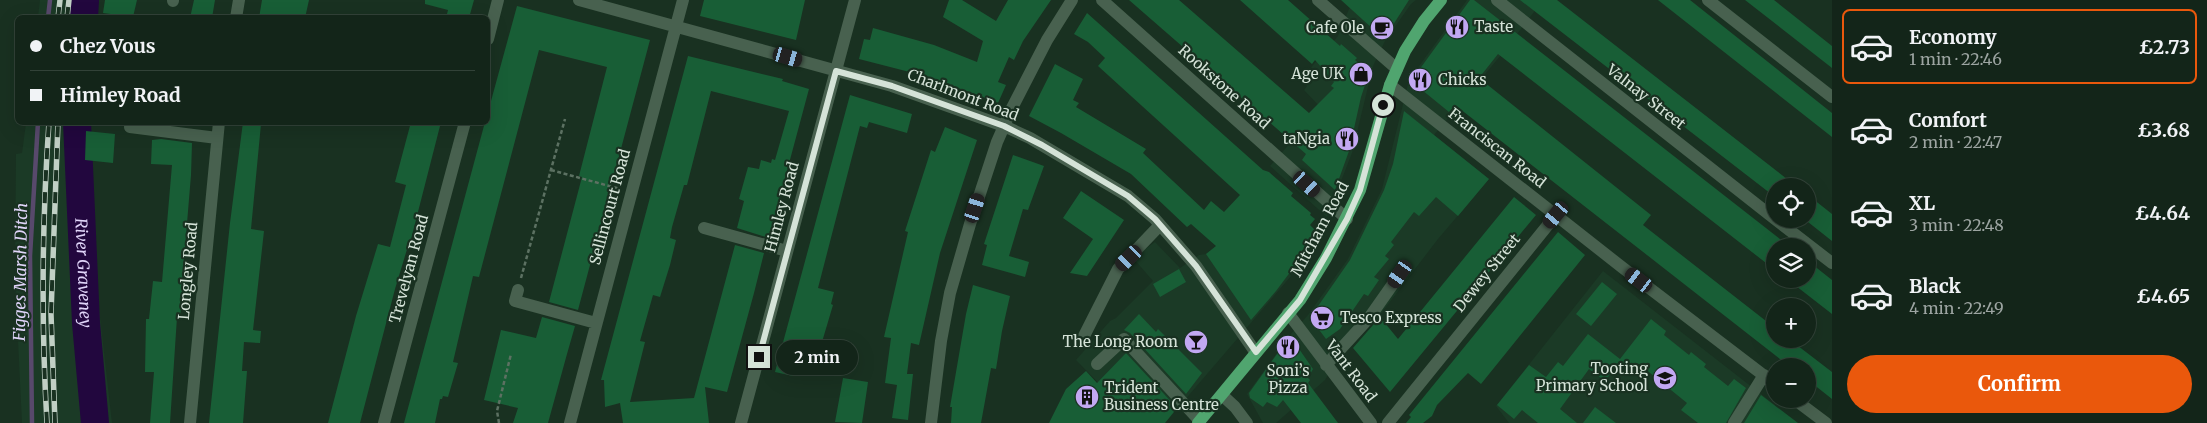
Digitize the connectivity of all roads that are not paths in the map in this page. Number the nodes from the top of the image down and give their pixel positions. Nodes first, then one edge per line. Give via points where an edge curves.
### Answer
1 (239, 0) edge
2 (498, 0) edge
3 (579, 0) edge
4 (683, 0) edge
5 (855, 0) edge
6 (1072, 0) edge
7 (1102, 0) edge
8 (1318, 0) edge
9 (1441, 0) edge
10 (1497, 0) edge
11 (1708, 0) edge
12 (236, 15) edge
13 (676, 26) junction
14 (490, 30) edge
15 (1397, 69) junction
16 (836, 71) junction
17 (1390, 85) junction
18 (1832, 97) edge
19 (219, 125) edge
20 (464, 125) edge
21 (1004, 126) junction
22 (130, 127) dead end
23 (217, 138) junction
24 (1766, 212) edge
25 (1556, 215) junction
26 (1347, 219) junction
27 (1160, 225) junction
28 (704, 228) dead end
29 (1787, 228) edge
30 (787, 251) junction
31 (1832, 263) edge
32 (1400, 274) dead end
33 (518, 290) road end
34 (1288, 313) junction
35 (596, 323) junction
36 (1084, 336) dead end
37 (1256, 352) junction
38 (1097, 364) dead end
39 (1326, 365) junction
40 (1764, 375) joint
41 (1222, 395) junction
42 (1806, 408) edge
43 (1199, 422) edge
44 (190, 423) edge
45 (384, 423) edge
46 (570, 423) edge
47 (741, 423) edge
48 (931, 423) edge
49 (1247, 423) edge
50 (1371, 423) edge
51 (1388, 423) edge
52 (1734, 423) edge
53 (1826, 423) edge

1 - 12 street
2 - 14 street
3 - 13 street, Charlmont Road
4 - 13 street, Sellincourt Road
5 - 16 street, Himley Road
6 - 21 street via 1047,40
7 - 26 street, Rookstone Road
8 - 15 street
9 - 15 main road, Mitcham Road via 1424,21
10 - 24 street, Valnay Street
11 - 18 street
13 - 16 street, Charlmont Road
13 - 35 street, Sellincourt Road
15 - 17 main road, Mitcham Road
16 - 21 street, Charlmont Road via 901,89
16 - 30 street, Himley Road
17 - 25 street, Franciscan Road
17 - 26 main road, Mitcham Road via 1360,190
19 - 23 street, Longley Road
20 - 45 street, Trevelyan Road
21 - 27 street, Charlmont Road via 1128,196
21 - 48 street via 996,142 950,293
22 - 23 street
23 - 44 street, Longley Road
25 - 40 street, Franciscan Road
25 - 51 street, Dewey Street
26 - 34 main road, Mitcham Road via 1310,283
27 - 36 street via 1118,269
27 - 37 street, Charlmont Road via 1196,266
28 - 30 street
29 - 31 street, Valnay Street
30 - 47 street, Himley Road
32 - 39 street via 1369,318
33 - 35 street via 515,301
34 - 37 main road, Mitcham Road
34 - 39 street, Vant Road
35 - 46 street, Sellincourt Road
37 - 41 main road, Mitcham Road
38 - 43 street via 1124,339
39 - 50 street, Vant Road
40 - 52 street
41 - 43 main road, Mitcham Road
41 - 49 street
42 - 53 street

